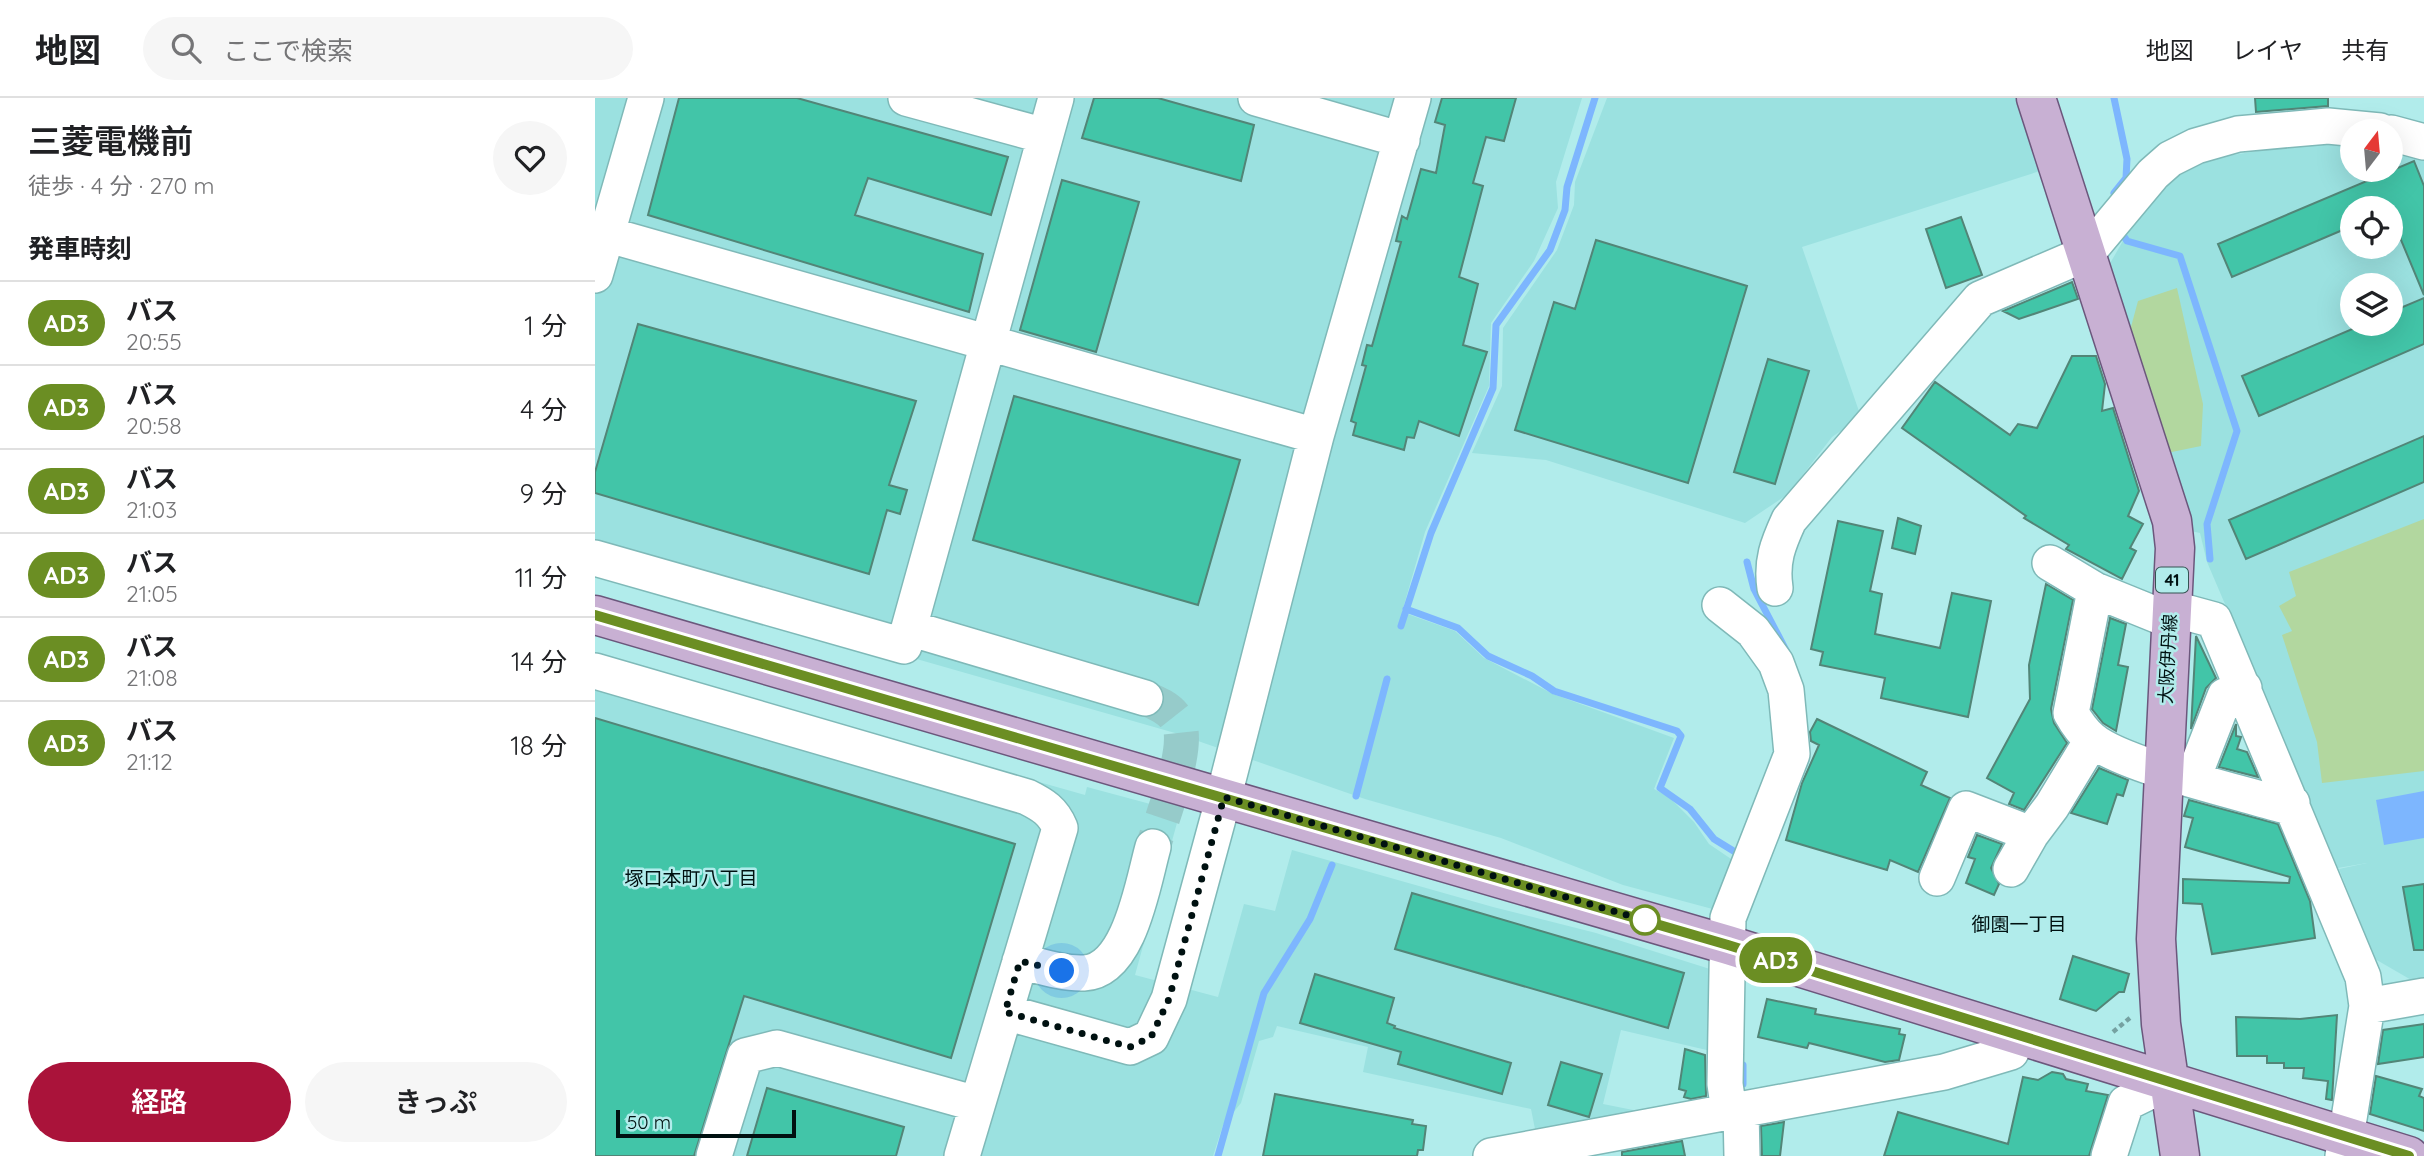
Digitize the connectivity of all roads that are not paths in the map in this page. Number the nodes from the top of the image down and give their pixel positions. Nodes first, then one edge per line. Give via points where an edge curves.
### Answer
1 (646, 98) edge
2 (906, 98) edge
3 (1056, 98) edge
4 (1256, 98) edge
5 (1413, 98) edge
6 (2036, 98) edge
7 (2340, 125) edge
8 (2403, 134) edge
9 (1045, 136) junction
10 (1402, 140) junction
11 (2424, 142) edge
12 (601, 233) edge
13 (2087, 253) junction
14 (595, 275) edge
15 (986, 341) junction
16 (1316, 436) junction
17 (595, 558) edge
18 (2050, 563) dead end
19 (1775, 588) dead end
20 (2095, 590) junction
21 (1720, 605) dead end
22 (2169, 614) junction
23 (595, 615) edge
24 (909, 628) junction
25 (595, 671) edge
26 (2244, 688) junction
27 (1145, 698) tunnel mouth
28 (2092, 740) junction
29 (2178, 773) junction
30 (1224, 797) junction
31 (2292, 803) junction
32 (2031, 834) junction
33 (1153, 847) tunnel mouth
34 (2011, 869) dead end
35 (1937, 878) dead end
36 (1728, 945) junction
37 (1020, 961) junction
38 (2424, 996) edge
39 (2367, 1006) junction
40 (1005, 1012) junction
41 (2018, 1036) junction
42 (2169, 1082) junction
43 (977, 1104) junction
44 (1735, 1111) junction
45 (2345, 1146) edge
46 (714, 1156) edge
47 (962, 1156) edge
48 (1493, 1156) edge
49 (1742, 1156) edge
50 (2109, 1156) edge
51 (2180, 1156) edge
52 (2409, 1156) edge

1 - 12 street
2 - 9 street
3 - 9 street
4 - 10 street
5 - 10 street
6 - 13 main road, 大阪伊丹線 / 41
7 - 13 street via 2238,134 2169,159
8 - 11 street
9 - 15 street
10 - 16 street
12 - 14 street
12 - 15 street
13 - 19 street via 1980,299 1789,520 1776,550
13 - 22 main road, 大阪伊丹線 / 41 via 2172,521 2175,548
15 - 16 street
15 - 24 street
16 - 30 street
17 - 24 street via 904,646
18 - 20 street
20 - 22 street
20 - 28 street via 2071,713
21 - 36 street via 1753,631 1776,663 1786,690 1792,754 1728,918
22 - 26 street via 2214,620
22 - 29 main road, 大阪伊丹線 / 41
23 - 30 main road
24 - 27 street
25 - 37 street via 1027,797 1047,808 1060,828
26 - 29 street via 2225,696
26 - 31 street
28 - 29 street via 2113,753
28 - 32 street
29 - 31 street via 2282,805
29 - 42 main road, 大阪伊丹線 / 41 via 2156,939
30 - 36 main road
30 - 40 street via 1169,999 1151,1037 1130,1047
31 - 39 street via 2363,977
32 - 34 street
32 - 35 street via 1966,809
33 - 37 street via 1130,929 1118,953 1103,968 1074,972
36 - 41 main road
36 - 44 street via 1725,1084
37 - 40 street
38 - 39 street
39 - 45 street
40 - 43 street
41 - 42 main road
41 - 44 street via 2011,1052 1944,1072
42 - 45 main road
42 - 50 street via 2126,1103
42 - 51 main road, 大阪伊丹線 / 41
43 - 46 street via 777,1048 744,1056
43 - 47 street
44 - 48 street
44 - 49 street
45 - 52 main road

